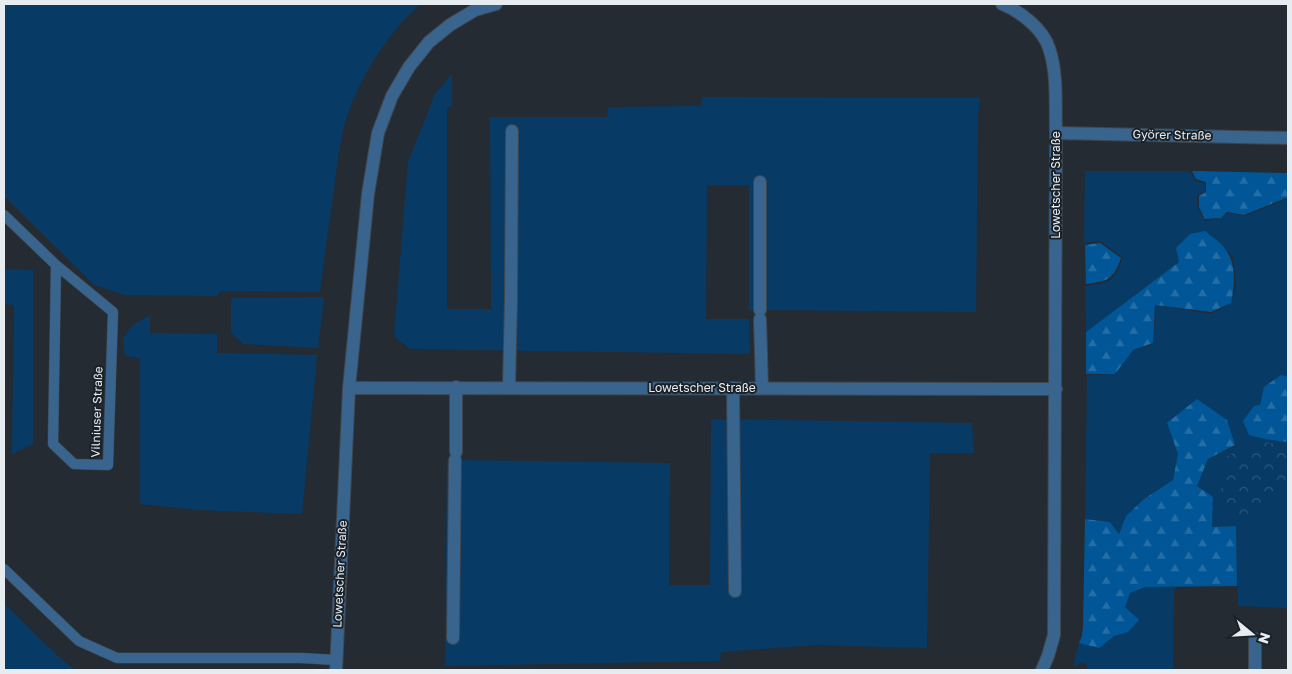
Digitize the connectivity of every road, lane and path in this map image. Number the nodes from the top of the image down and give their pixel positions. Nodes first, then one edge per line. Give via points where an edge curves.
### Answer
1 (496, 4) edge
2 (1005, 4) edge
3 (512, 131) dead end
4 (1056, 133) junction
5 (1288, 138) edge
6 (760, 182) dead end
7 (4, 214) edge
8 (56, 265) junction
9 (456, 387) junction
10 (509, 387) junction
11 (349, 388) junction
12 (733, 388) junction
13 (762, 388) junction
14 (1056, 389) junction
15 (4, 569) edge
16 (735, 591) dead end
17 (453, 638) dead end
18 (1255, 639) dead end
19 (336, 665) edge
20 (1042, 670) edge
21 (1255, 670) edge

1 - 11 street, Lowetscher Straße via 475,10 429,42 392,96 378,133 368,194
2 - 4 street, Lowetscher Straße via 1032,22 1049,46 1054,68
3 - 10 street
4 - 5 street, Györer Straße
4 - 14 street, Lowetscher Straße
6 - 13 street
7 - 8 lane, Vilniuser Straße
8 - 8 lane, Vilniuser Straße via 113,312 108,465 74,464 53,444
9 - 10 street, Lowetscher Straße
9 - 11 street, Lowetscher Straße
9 - 17 street
10 - 12 street, Lowetscher Straße
11 - 19 street, Lowetscher Straße
12 - 13 street, Lowetscher Straße
12 - 16 street
13 - 14 street, Lowetscher Straße
14 - 20 street, Lowetscher Straße via 1054,635
15 - 19 lane via 79,641 117,658 300,658
18 - 21 street

